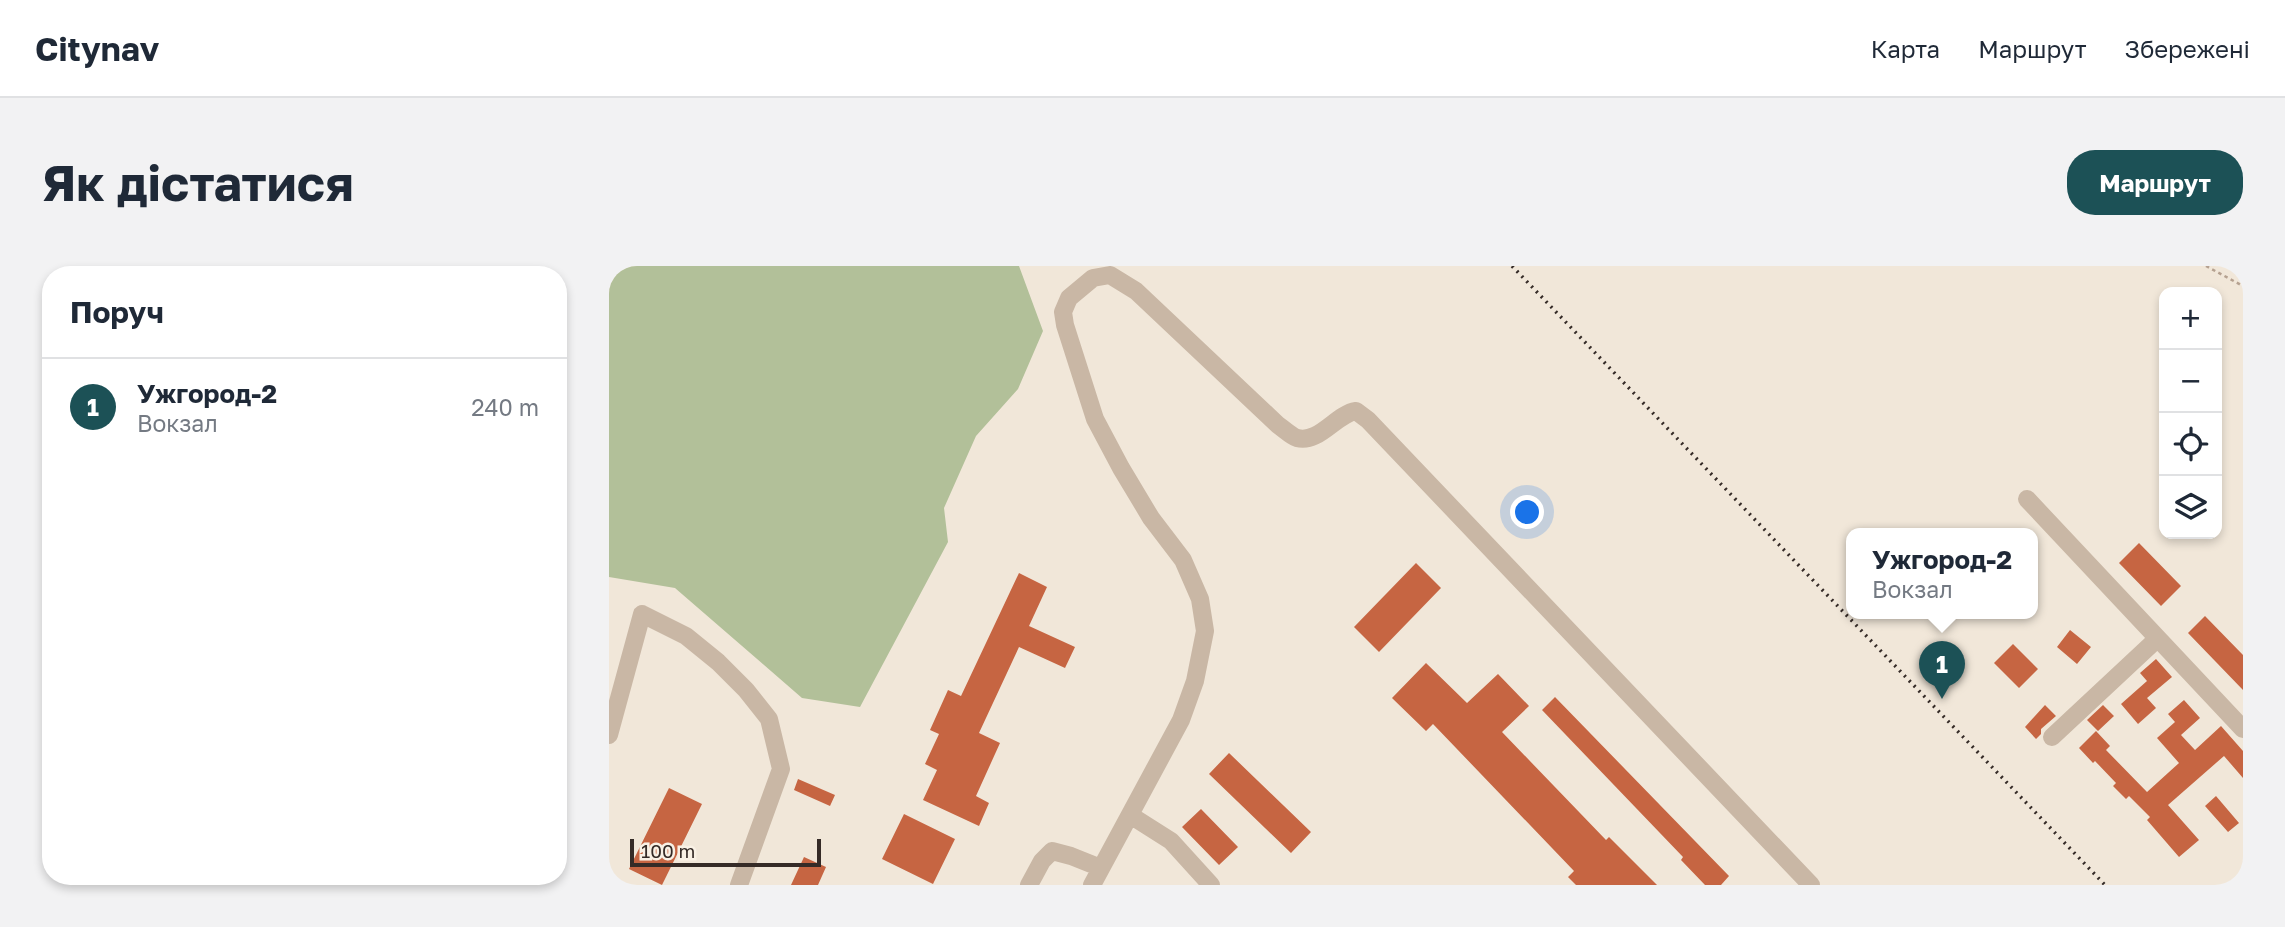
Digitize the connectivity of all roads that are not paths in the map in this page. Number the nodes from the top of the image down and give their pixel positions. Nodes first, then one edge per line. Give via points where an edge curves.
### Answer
1 (2027, 499) dead end
2 (2157, 639) junction
3 (2243, 729) edge
4 (609, 735) edge
5 (2052, 737) dead end
6 (1130, 815) junction
7 (1101, 868) junction
8 (739, 885) edge
9 (1029, 885) edge
10 (1092, 885) edge
11 (1211, 885) edge
12 (1811, 885) edge

1 - 2 street
2 - 3 street
2 - 5 street
4 - 8 street via 642,614 686,636 746,690 769,719 781,769
6 - 7 street
6 - 11 street via 1171,841
6 - 12 street via 1181,720 1205,631 1201,599 1183,560 1151,518 1095,419 1065,325 1062,312 1069,298 1093,278 1110,275 1136,291 1297,438 1311,438 1347,412 1356,411 1368,420
7 - 9 street via 1052,851
7 - 10 street

